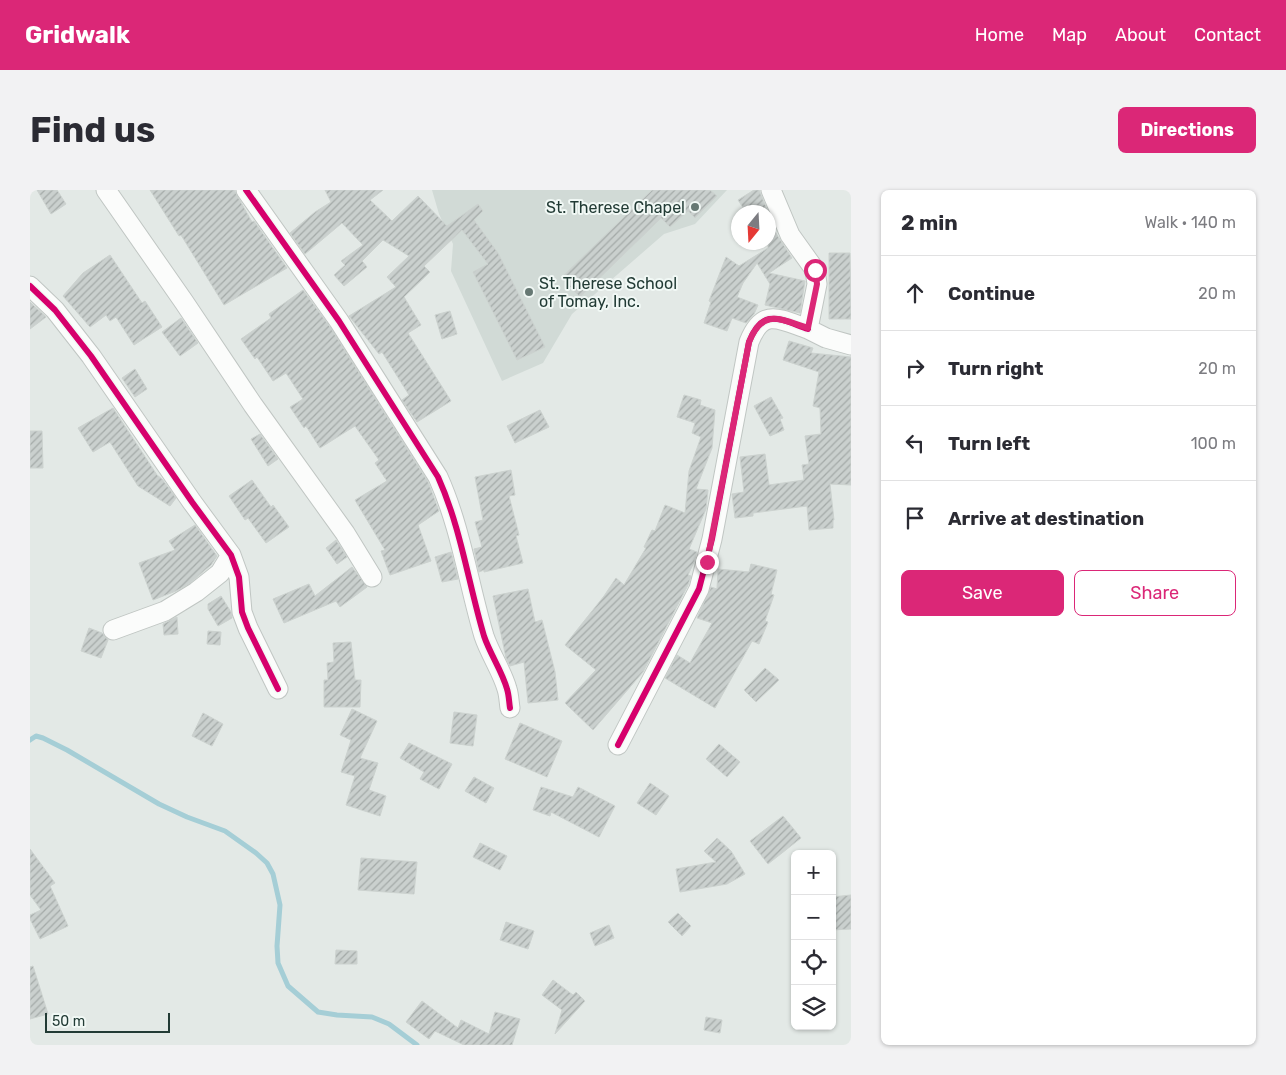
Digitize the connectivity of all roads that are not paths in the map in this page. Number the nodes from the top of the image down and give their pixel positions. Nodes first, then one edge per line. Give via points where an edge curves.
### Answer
1 (106, 190) edge
2 (246, 190) edge
3 (771, 190) edge
4 (30, 286) edge
5 (808, 328) junction
6 (851, 345) edge
7 (231, 556) junction
8 (372, 577) dead end
9 (112, 630) dead end
10 (278, 689) dead end
11 (510, 708) dead end
12 (618, 745) dead end

1 - 8 street via 345,533
2 - 11 street via 339,320 438,477 462,543 484,635 507,688
3 - 5 street via 790,235 815,270 817,284
4 - 7 street via 55,310 91,356
5 - 6 street via 826,338
5 - 12 street via 766,319 754,329 712,539 699,588
7 - 9 street via 220,573 196,592 164,611
7 - 10 street via 240,577 242,612

